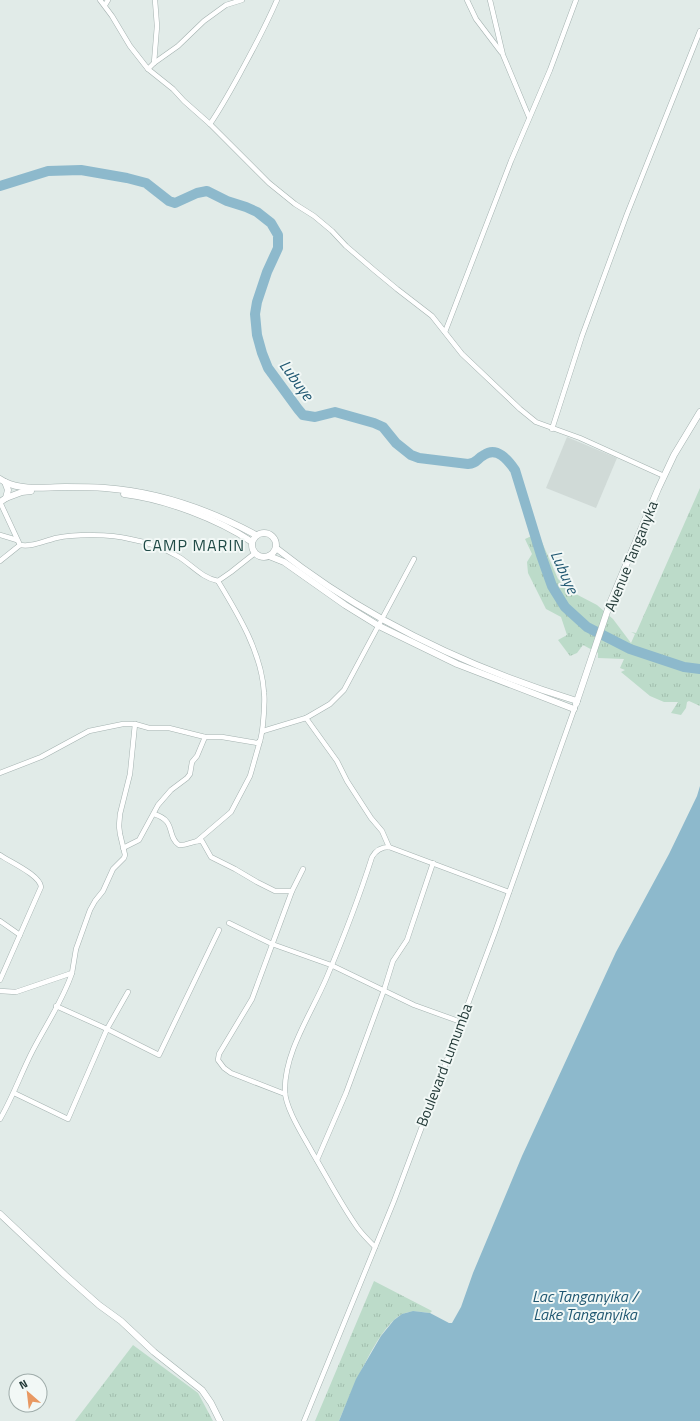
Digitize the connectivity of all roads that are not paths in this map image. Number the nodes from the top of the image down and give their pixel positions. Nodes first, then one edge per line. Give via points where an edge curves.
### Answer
1 (100, 0) edge
2 (108, 0) edge
3 (155, 0) edge
4 (242, 0) edge
5 (277, 0) edge
6 (467, 0) edge
7 (490, 0) edge
8 (576, 0) edge
9 (105, 5) junction
10 (700, 30) edge
11 (503, 55) junction
12 (154, 63) junction
13 (148, 68) junction
14 (529, 117) junction
15 (210, 124) junction
16 (445, 332) junction
17 (700, 412) edge
18 (552, 429) junction
19 (664, 476) junction
20 (2, 480) edge
21 (6, 498) junction
22 (0, 502) edge
23 (0, 535) edge
24 (256, 536) junction
25 (17, 540) junction
26 (252, 542) junction
27 (20, 545) junction
28 (276, 548) junction
29 (255, 553) junction
30 (270, 556) junction
31 (414, 559) dead end
32 (0, 561) edge
33 (218, 580) junction
34 (383, 618) junction
35 (379, 626) junction
36 (575, 705) junction
37 (306, 718) junction
38 (135, 724) junction
39 (263, 731) junction
40 (205, 737) junction
41 (260, 742) junction
42 (0, 773) edge
43 (154, 814) junction
44 (197, 840) junction
45 (389, 847) junction
46 (123, 848) junction
47 (0, 856) edge
48 (433, 863) junction
49 (303, 869) dead end
50 (292, 891) junction
51 (509, 892) junction
52 (0, 922) edge
53 (229, 923) dead end
54 (218, 930) dead end
55 (20, 935) junction
56 (272, 944) junction
57 (331, 965) junction
58 (72, 973) junction
59 (0, 980) edge
60 (384, 990) junction
61 (0, 991) edge
62 (128, 992) dead end
63 (56, 1006) junction
64 (461, 1022) junction
65 (107, 1029) junction
66 (14, 1093) junction
67 (285, 1094) junction
68 (0, 1119) edge
69 (317, 1160) junction
70 (0, 1214) edge
71 (375, 1247) junction
72 (220, 1421) edge
73 (304, 1421) edge

1 - 9 street
2 - 9 street
3 - 12 street via 157,26
4 - 12 street via 226,5 216,12 195,28 178,46
5 - 15 street via 234,85
6 - 11 street via 476,19
7 - 11 street
8 - 14 street
9 - 13 street via 130,46
10 - 18 street via 582,336
11 - 14 street
12 - 13 street
13 - 15 street
14 - 16 street
15 - 16 street via 269,183 332,231 385,280 432,316
16 - 18 street via 462,354 515,405 536,422
17 - 19 street, Avenue Tanganyka
18 - 19 street via 587,441
19 - 36 street, Avenue Tanganyka via 610,603
20 - 21 street via 8,490
20 - 24 street via 22,487 106,488 166,497 211,513
21 - 22 street
21 - 26 street via 31,491 108,492 128,495 158,501 204,517 230,528
22 - 25 street
23 - 25 street
24 - 26 street
24 - 28 street via 262,533 272,534
25 - 27 street
26 - 29 street
27 - 32 street
27 - 33 street via 28,546 67,536 101,535 129,538 178,556 206,577
28 - 30 street
28 - 34 street via 346,598
29 - 30 street via 259,556
29 - 33 street
30 - 35 street via 284,562
31 - 34 street
33 - 39 street via 237,612 258,661 264,692
34 - 35 street
34 - 36 street via 472,663
35 - 36 street via 457,664
35 - 37 street via 344,690 330,704
36 - 51 street, Boulevard Lumumba
37 - 39 street
37 - 45 street via 337,761 347,781 382,831
38 - 40 street via 149,728 169,728
38 - 42 street via 89,731 41,757
38 - 46 street via 130,774 120,814
39 - 41 street
40 - 41 street
40 - 43 street via 192,762 190,774 158,805
41 - 44 street via 250,776 231,812
43 - 44 street via 166,819 179,845
43 - 46 street via 139,840
44 - 50 street via 205,844 211,857 257,882 275,891
45 - 48 street
45 - 57 street via 374,852
46 - 58 street via 124,858 113,869 103,891 90,910 76,949
47 - 55 street via 35,877 40,883 38,896
48 - 51 street
48 - 60 street via 407,940 393,961
49 - 50 street
50 - 56 street
51 - 64 street, Boulevard Lumumba
52 - 55 street
53 - 56 street
54 - 65 street via 159,1055
55 - 59 street
56 - 57 street
56 - 67 street via 252,998 219,1054 218,1060 231,1073
57 - 60 street
57 - 67 street via 288,1062
58 - 61 street via 16,992
58 - 63 street
60 - 64 street via 414,1005
60 - 69 street via 346,1093
62 - 65 street
63 - 65 street
63 - 66 street via 30,1054
64 - 71 street, Boulevard Lumumba
65 - 66 street via 68,1119
66 - 68 street
67 - 69 street via 290,1111
69 - 71 street via 351,1218
70 - 72 street via 99,1305 202,1390
71 - 73 street, Boulevard Lumumba

